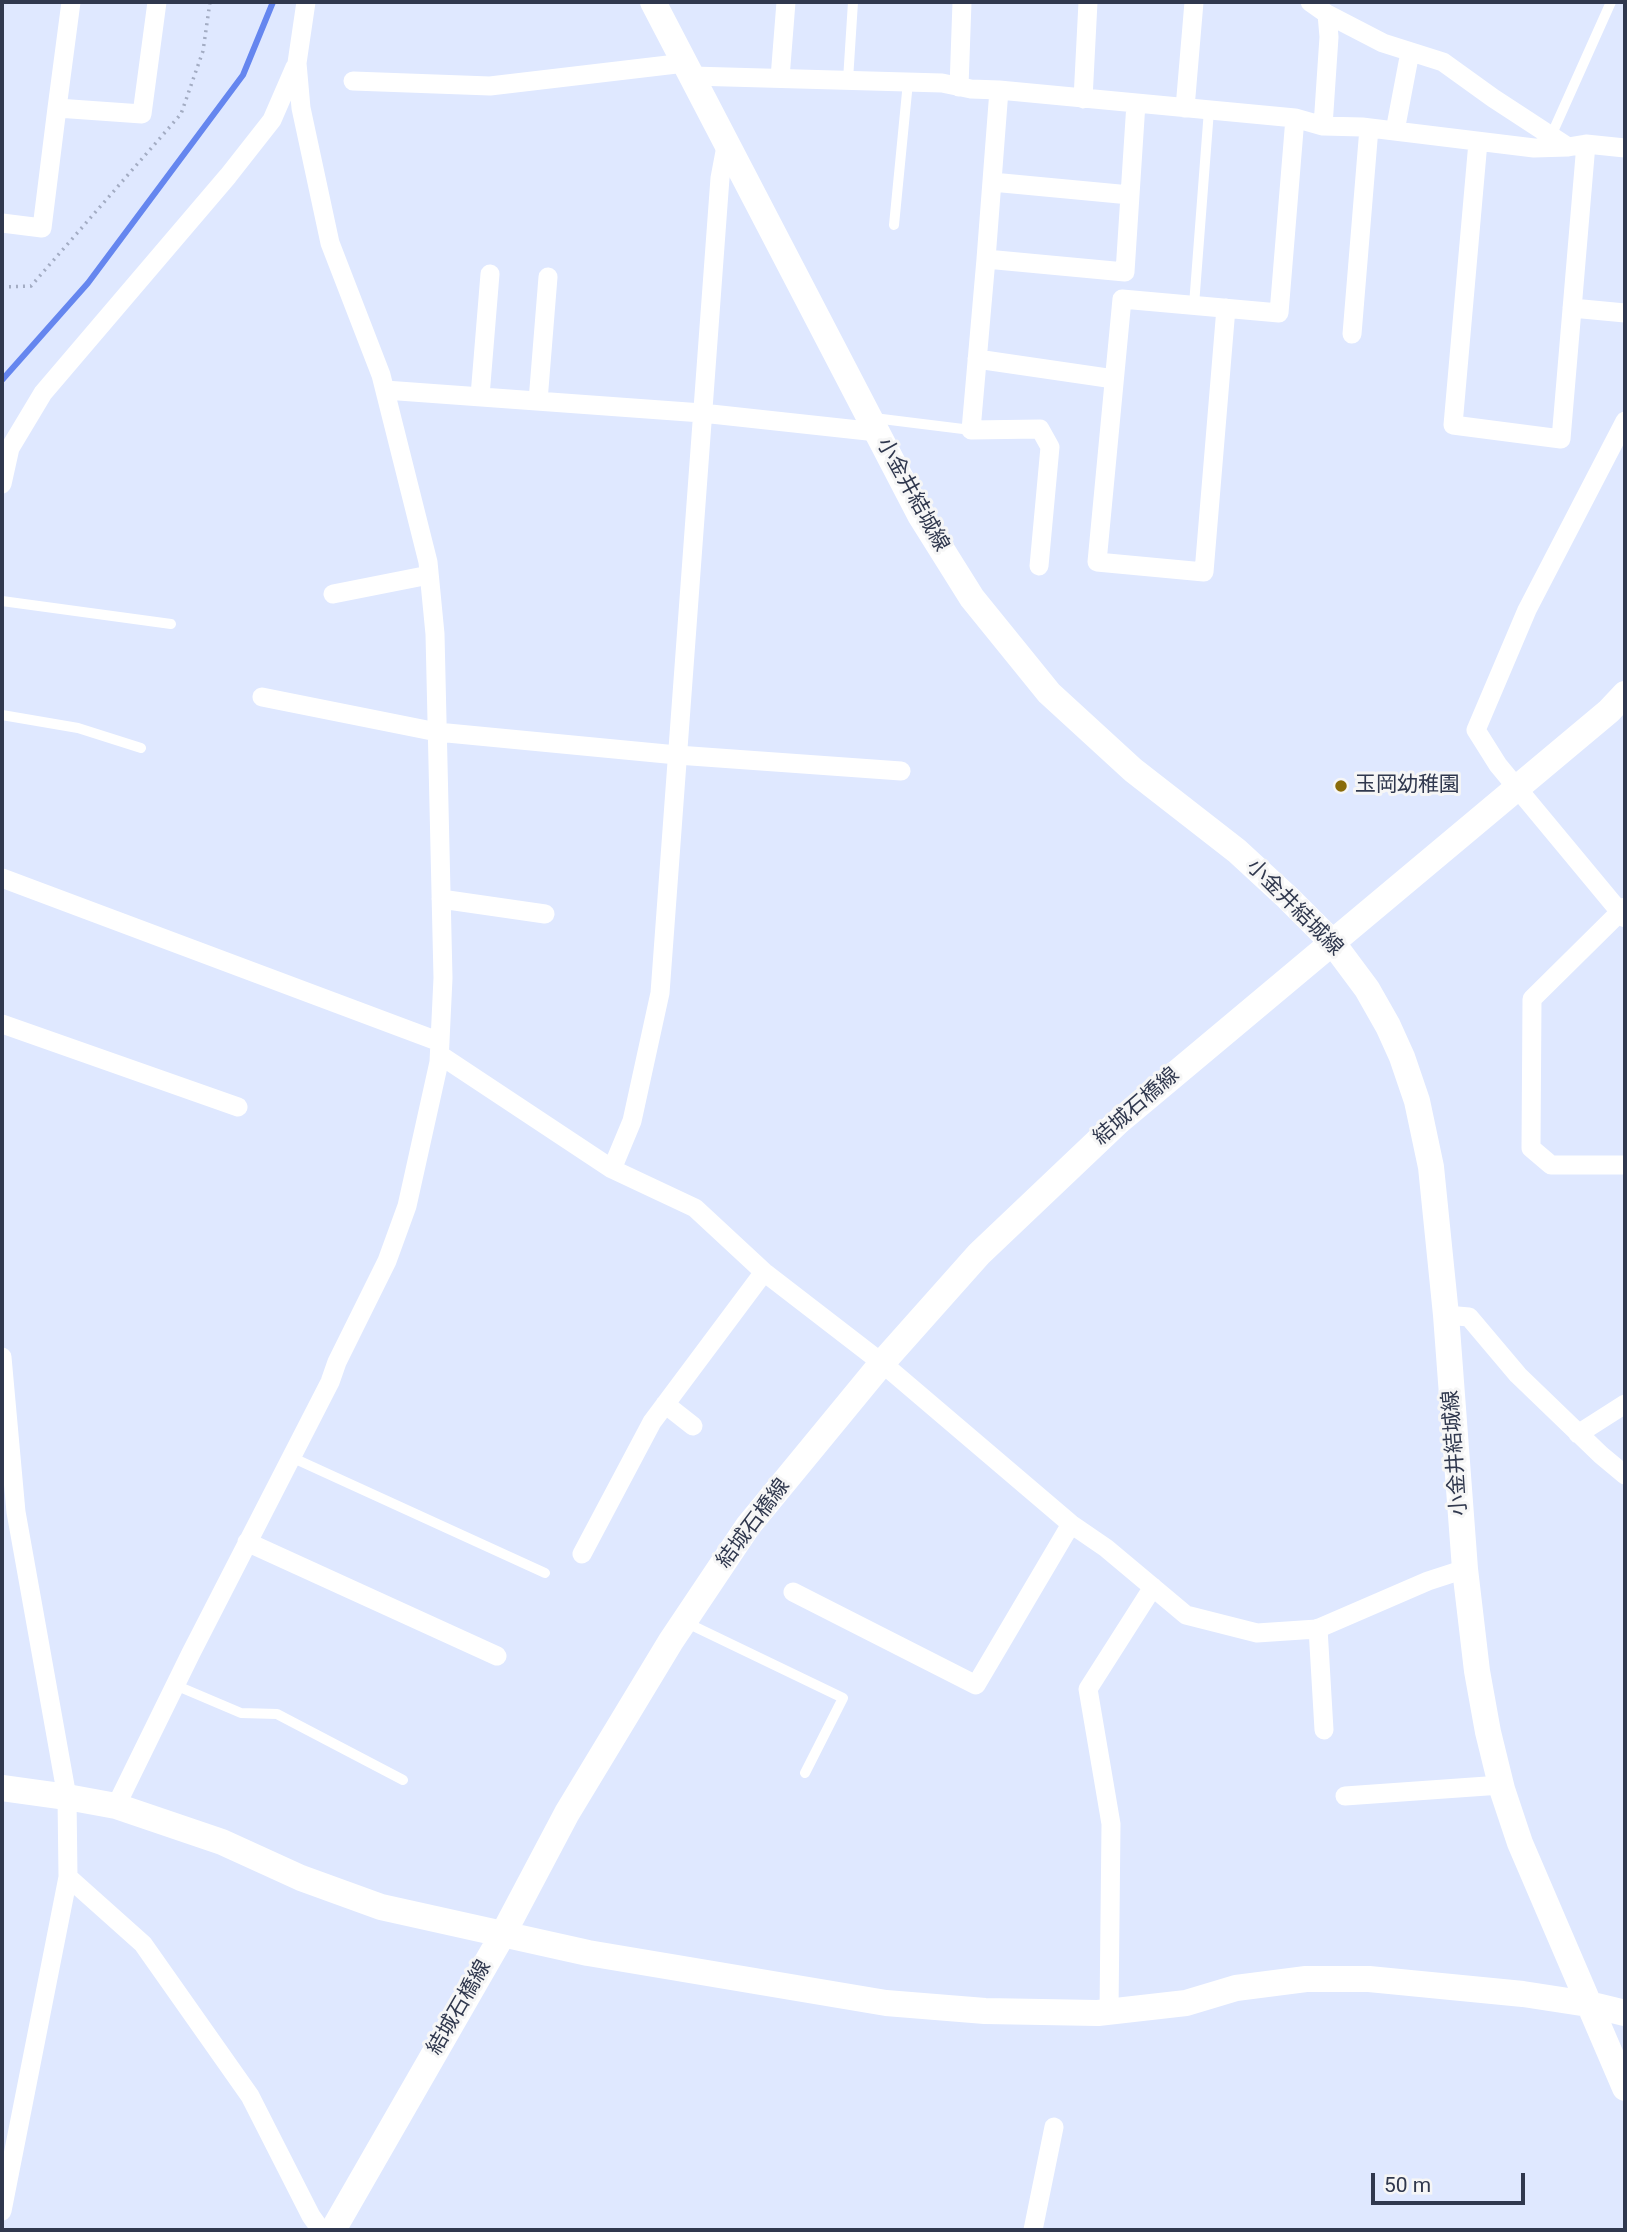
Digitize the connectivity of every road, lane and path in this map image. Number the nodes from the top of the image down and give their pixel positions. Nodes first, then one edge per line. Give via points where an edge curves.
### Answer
1 (71, 2) edge
2 (157, 2) edge
3 (210, 2) edge
4 (306, 2) edge
5 (653, 2) edge
6 (786, 2) edge
7 (853, 2) edge
8 (962, 2) edge
9 (1088, 2) edge
10 (1194, 2) edge
11 (1310, 2) edge
12 (1611, 2) edge
13 (1327, 14) junction
14 (1410, 52) junction
15 (297, 63) junction
16 (688, 69) junction
17 (780, 78) junction
18 (353, 80) dead end
19 (848, 80) junction
20 (908, 82) junction
21 (959, 87) junction
22 (999, 90) junction
23 (1083, 99) junction
24 (1136, 103) junction
25 (57, 108) junction
26 (1185, 108) junction
27 (1209, 110) junction
28 (1295, 118) junction
29 (1323, 126) junction
30 (1369, 128) junction
31 (1395, 131) junction
32 (1551, 136) junction
33 (727, 141) junction
34 (1478, 142) junction
35 (1577, 146) junction
36 (1625, 148) edge
37 (992, 183) junction
38 (1130, 195) junction
39 (2, 223) edge
40 (894, 225) dead end
41 (986, 259) junction
42 (490, 274) dead end
43 (548, 277) dead end
44 (2, 288) edge
45 (1194, 305) junction
46 (1226, 308) junction
47 (1572, 309) junction
48 (1625, 313) edge
49 (1352, 334) dead end
50 (977, 359) junction
51 (1114, 379) junction
52 (385, 390) junction
53 (480, 396) junction
54 (538, 401) junction
55 (702, 413) junction
56 (874, 425) junction
57 (971, 430) junction
58 (1622, 433) edge
59 (3, 475) edge
60 (1039, 566) dead end
61 (429, 575) junction
62 (333, 593) dead end
63 (2, 601) edge
64 (171, 624) dead end
65 (1625, 694) edge
66 (262, 696) dead end
67 (2, 715) edge
68 (437, 732) junction
69 (141, 748) dead end
70 (677, 755) junction
71 (901, 771) dead end
72 (1517, 788) junction
73 (2, 878) edge
74 (441, 899) junction
75 (1623, 912) edge
76 (545, 914) dead end
77 (1332, 942) junction
78 (2, 1024) edge
79 (440, 1048) junction
80 (238, 1107) dead end
81 (1625, 1165) edge
82 (612, 1169) junction
83 (764, 1272) junction
84 (1446, 1315) junction
85 (2, 1357) edge
86 (882, 1363) junction
87 (665, 1404) junction
88 (1625, 1404) edge
89 (693, 1426) dead end
90 (1578, 1434) junction
91 (291, 1457) junction
92 (1625, 1475) edge
93 (1071, 1524) junction
94 (247, 1542) junction
95 (582, 1554) dead end
96 (1465, 1569) junction
97 (545, 1573) dead end
98 (1153, 1587) junction
99 (793, 1592) dead end
100 (684, 1622) junction
101 (1318, 1628) junction
102 (496, 1656) dead end
103 (175, 1685) junction
104 (1324, 1730) dead end
105 (805, 1773) dead end
106 (403, 1780) dead end
107 (1501, 1785) junction
108 (2, 1788) edge
109 (1345, 1796) dead end
110 (67, 1797) junction
111 (116, 1806) junction
112 (68, 1877) junction
113 (503, 1934) junction
114 (1588, 2004) junction
115 (1109, 2012) junction
116 (1625, 2013) edge
117 (1625, 2088) edge
118 (1054, 2127) dead end
119 (2, 2211) edge
120 (320, 2230) edge
121 (333, 2230) edge
122 (1033, 2230) edge

1 - 25 street
2 - 25 street via 142,114
3 - 44 path via 202,51 181,114 31,286
4 - 15 street
5 - 16 main road, 小金井結城線
6 - 17 street
7 - 19 lane
8 - 21 street
9 - 23 street
10 - 26 street
11 - 13 street
12 - 32 lane
13 - 14 street
13 - 29 street
14 - 31 street
14 - 32 street via 1443,62
15 - 52 street via 301,108 330,243
15 - 59 street via 272,120 43,393 10,448
16 - 17 street
16 - 18 street via 490,86
16 - 33 main road, 小金井結城線
17 - 19 street
19 - 20 street
20 - 21 street
20 - 40 lane
21 - 22 street
22 - 23 street
22 - 37 street
23 - 24 street
24 - 26 street
24 - 38 street
25 - 39 street via 42,228
26 - 27 street
27 - 28 street
27 - 45 lane
28 - 29 street
28 - 46 street via 1279,313
29 - 30 street
30 - 31 street
30 - 49 street
31 - 34 street
32 - 35 street
33 - 55 street via 720,178
33 - 56 main road, 小金井結城線
34 - 35 street via 1534,148
34 - 47 street via 1453,425 1561,439
35 - 36 street
35 - 47 street
37 - 38 street
37 - 41 street
38 - 41 street via 1125,272
41 - 50 street
42 - 53 street
43 - 54 street
45 - 46 street
45 - 51 street via 1122,299
46 - 51 street via 1204,572 1097,562
47 - 48 street
50 - 51 street
50 - 57 street
52 - 53 street
52 - 61 street
53 - 54 street
54 - 55 street
55 - 56 street
55 - 70 street
56 - 57 lane
56 - 77 main road, 小金井結城線 via 920,514 972,598 1049,693 1133,770 1237,851
57 - 60 street via 1040,429 1050,447
58 - 72 street via 1527,610 1476,730
61 - 62 street
61 - 68 street
63 - 64 lane
65 - 72 main road, 結城石橋線
66 - 68 street
67 - 69 lane via 78,728
68 - 70 street
68 - 74 street
70 - 71 street
70 - 82 street via 660,993 632,1121
72 - 75 street
72 - 77 main road, 結城石橋線
73 - 79 street
74 - 76 street
74 - 79 street
75 - 81 street via 1532,999 1531,1148 1551,1165
77 - 84 main road, 小金井結城線 via 1388,1026 1417,1101 1431,1167
77 - 86 main road, 結城石橋線 via 1118,1122 1040,1194 979,1254
78 - 80 street
79 - 82 street
79 - 91 street via 403,1217 387,1261
82 - 83 street via 695,1208
83 - 86 street
83 - 87 street
84 - 90 street via 1469,1317 1518,1375
84 - 96 main road, 小金井結城線
85 - 110 street via 16,1511
86 - 93 street
86 - 100 main road, 結城石橋線 via 748,1526
87 - 89 street
87 - 95 street
88 - 90 street
90 - 92 street
91 - 94 street
91 - 97 lane
93 - 98 street
93 - 99 street via 976,1685
94 - 102 street
94 - 103 street
96 - 101 street
96 - 107 main road, 小金井結城線 via 1477,1671
98 - 101 street via 1186,1615 1257,1633
98 - 115 street via 1088,1689 1111,1824
100 - 105 lane via 843,1698
100 - 113 main road, 結城石橋線 via 567,1813
101 - 104 street
103 - 106 lane via 241,1713 277,1714
103 - 111 street
107 - 109 street
107 - 114 main road, 小金井結城線 via 1520,1843
108 - 110 main road
110 - 111 main road
110 - 112 street
111 - 113 main road via 222,1842 301,1878 382,1907
112 - 119 street
112 - 120 street via 143,1944 250,2096
113 - 115 main road via 886,2003 985,2011
113 - 121 main road, 結城石橋線
114 - 115 main road via 1369,1979 1306,1979 1236,1988 1186,2003
114 - 116 main road
114 - 117 main road, 小金井結城線
118 - 122 street

